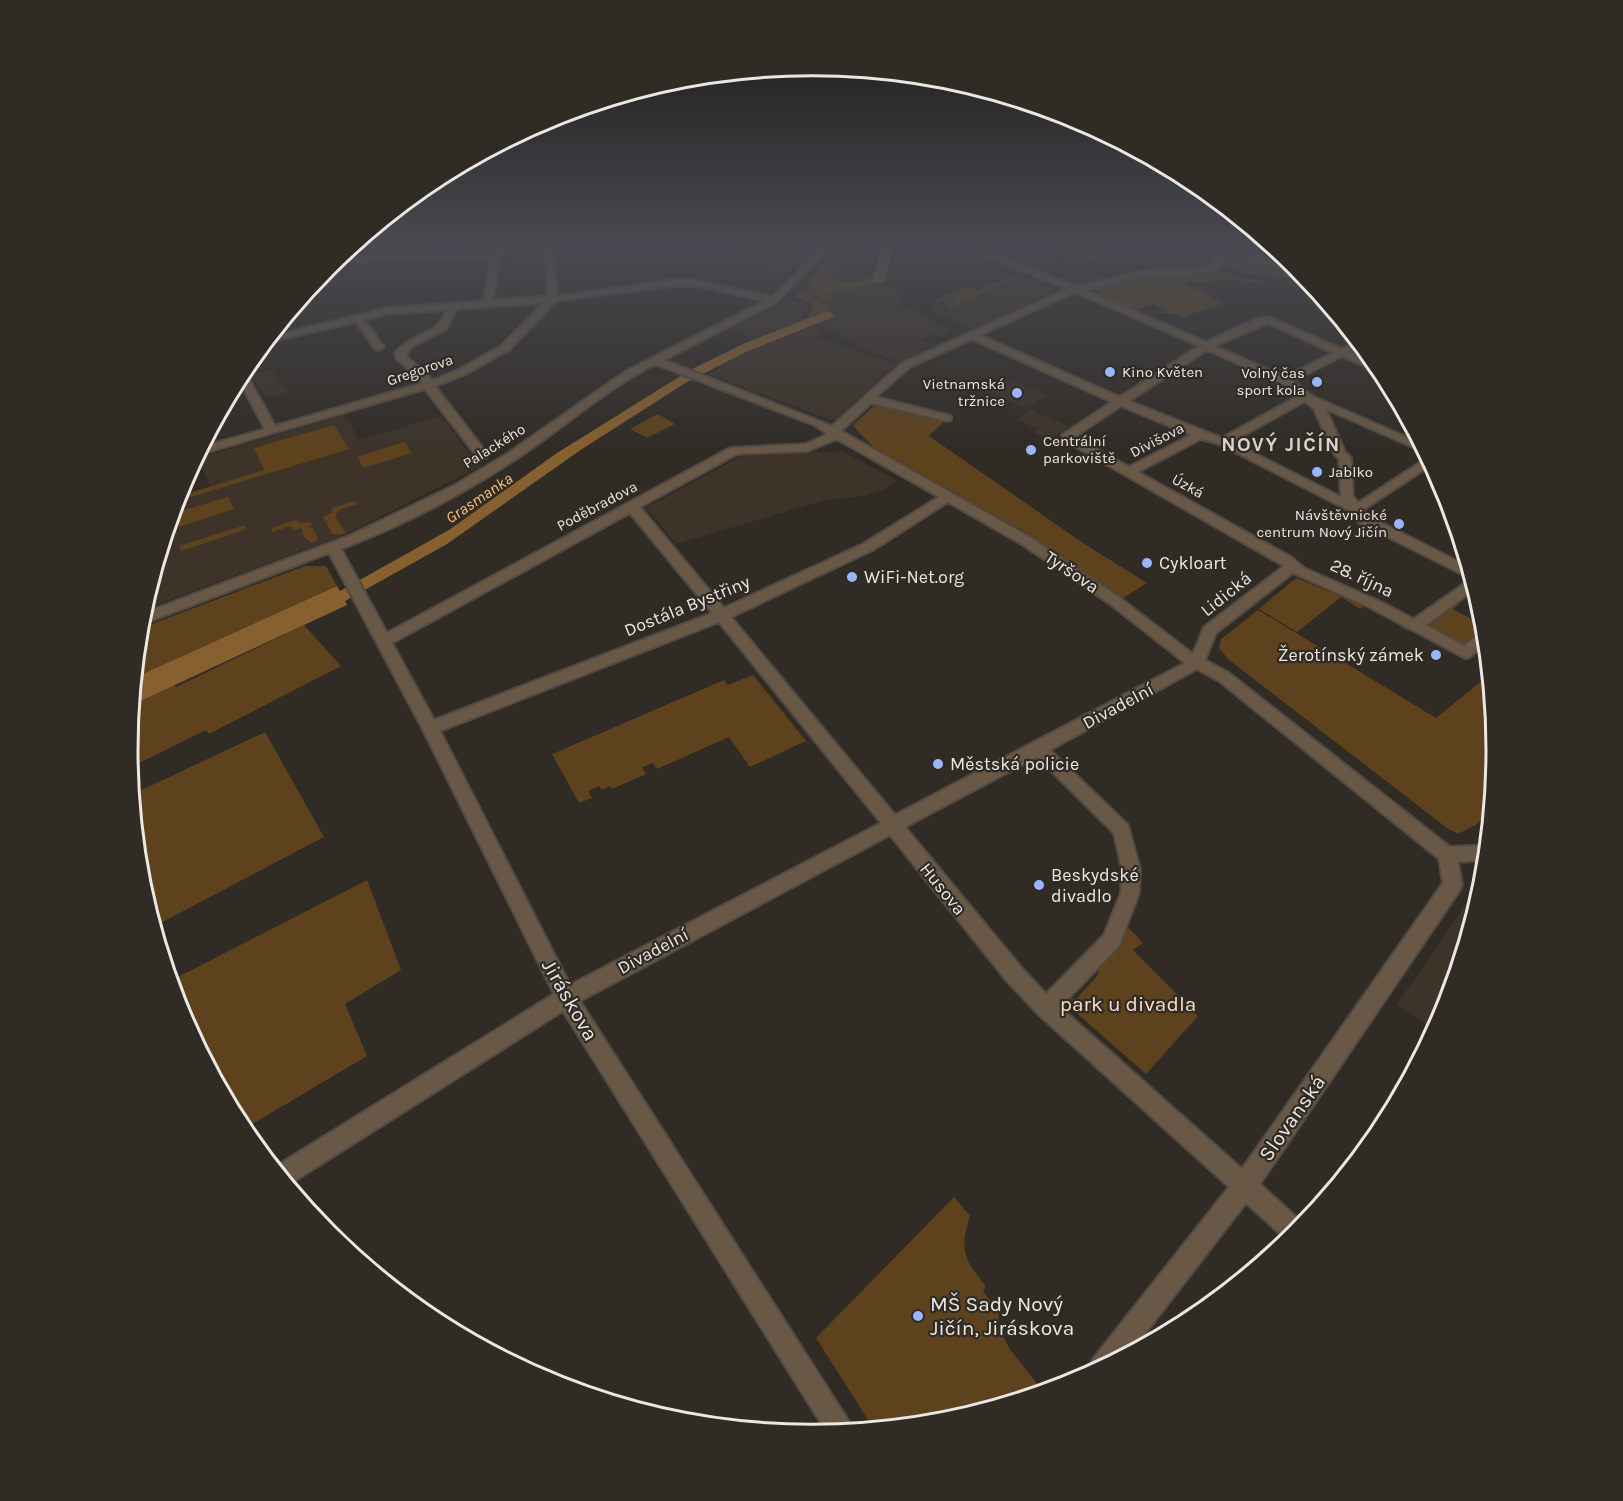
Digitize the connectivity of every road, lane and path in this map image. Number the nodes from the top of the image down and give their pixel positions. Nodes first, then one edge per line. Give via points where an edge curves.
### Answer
1 (383, 312) edge
2 (451, 312) edge
3 (540, 312) edge
4 (750, 312) edge
5 (1023, 312) edge
6 (1131, 312) edge
7 (358, 318) junction
8 (971, 335) junction
9 (279, 338) edge
10 (1206, 346) junction
11 (379, 347) dead end
12 (1351, 347) edge
13 (1341, 352) junction
14 (654, 360) junction
15 (1361, 361) edge
16 (1284, 381) junction
17 (246, 384) edge
18 (429, 385) junction
19 (1306, 396) junction
20 (869, 399) junction
21 (1121, 402) junction
22 (947, 418) dead end
23 (272, 431) junction
24 (834, 432) junction
25 (1200, 435) junction
26 (1224, 442) junction
27 (1411, 444) edge
28 (209, 449) edge
29 (482, 455) dead end
30 (1422, 466) edge
31 (1129, 472) junction
32 (947, 496) junction
33 (630, 507) junction
34 (1357, 509) junction
35 (333, 547) junction
36 (1293, 566) junction
37 (1463, 576) edge
38 (1465, 583) edge
39 (723, 615) junction
40 (151, 616) edge
41 (1415, 626) junction
42 (384, 641) junction
43 (1477, 642) edge
44 (1196, 662) junction
45 (430, 728) junction
46 (1038, 748) junction
47 (891, 825) junction
48 (1478, 853) edge
49 (1447, 855) junction
50 (566, 998) junction
51 (1046, 1008) junction
52 (287, 1173) edge
53 (1245, 1185) junction
54 (1289, 1226) edge
55 (1114, 1353) edge
56 (837, 1423) edge

1 - 7 street
2 - 18 street via 443,328 417,339 400,353
3 - 18 street, Gregorova via 505,348
4 - 14 street, Palackého
5 - 8 street, Poděbradova
6 - 10 street
7 - 9 street
7 - 11 street
8 - 20 street, Poděbradova via 906,365
8 - 21 street
10 - 13 street via 1269,320
10 - 16 street
10 - 21 street
12 - 13 street
13 - 15 street
13 - 16 street
14 - 24 street, Tyršova
14 - 35 street, Palackého via 493,468 421,507
16 - 19 street
17 - 23 street
18 - 23 street, Gregorova
18 - 29 street
19 - 26 street
19 - 27 street
19 - 34 street via 1319,407 1345,458 1347,496
20 - 22 street
20 - 24 street, Poděbradova
21 - 25 street
21 - 31 street, Úzká via 1066,437
23 - 28 street, Gregorova
24 - 32 street, Tyršova
24 - 33 street, Poděbradova via 832,438 808,447 734,451
25 - 26 street
25 - 31 street, Divišova
26 - 34 street
30 - 34 street
31 - 36 street, Úzká
32 - 39 street, Dostála Bystřiny via 868,547
32 - 44 street, Tyršova via 1028,542
33 - 39 street, Husova
33 - 42 street, Poděbradova
34 - 37 street via 1363,519
35 - 40 street, Palackého
35 - 42 street, Jiráskova
36 - 41 street, 28. října
36 - 44 street, Lidická via 1209,631
38 - 41 street
39 - 45 street, Dostála Bystřiny
39 - 47 street, Husova
41 - 43 street, 28. října via 1465,653
42 - 45 street, Jiráskova
44 - 46 street, Divadelní
44 - 49 street, Tyršova via 1224,676
45 - 50 street, Jiráskova
46 - 47 street, Divadelní
46 - 51 street via 1122,830 1131,869 1130,893 1112,940
47 - 50 street, Divadelní
47 - 51 street, Husova
48 - 49 street
49 - 53 street, Slovanská via 1453,884
50 - 52 street, Divadelní
50 - 56 street, Jiráskova
51 - 53 street, Husova
53 - 54 street, Husova
53 - 55 street, Slovanská

